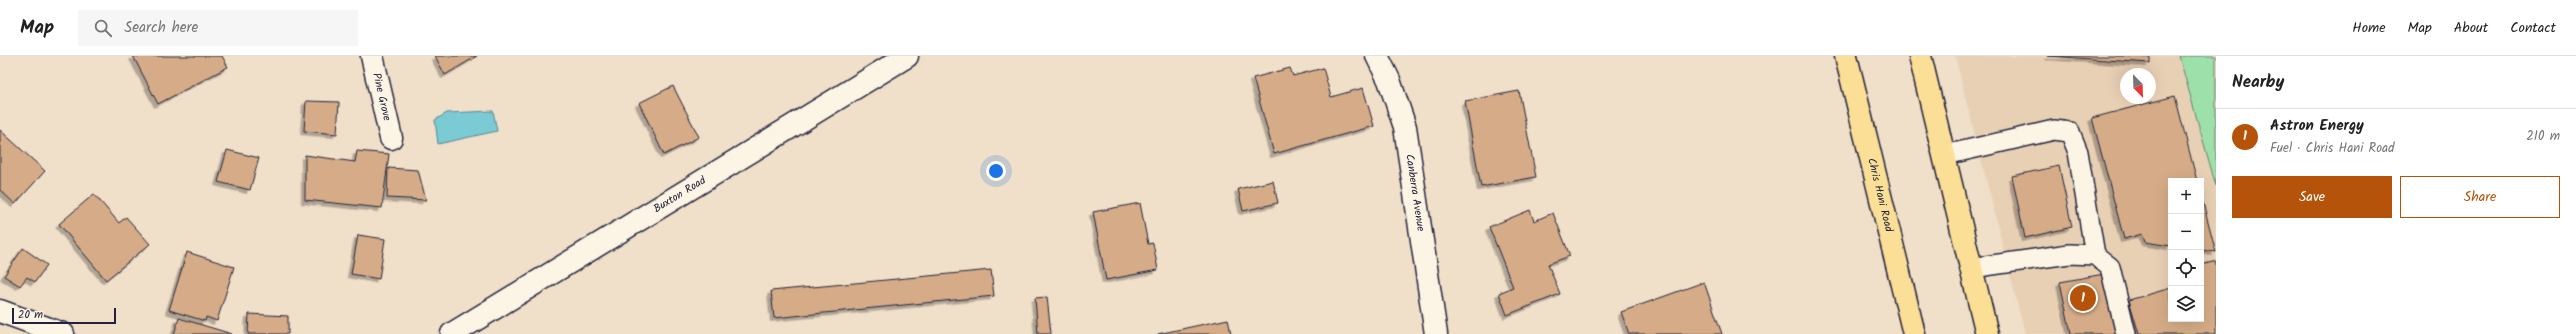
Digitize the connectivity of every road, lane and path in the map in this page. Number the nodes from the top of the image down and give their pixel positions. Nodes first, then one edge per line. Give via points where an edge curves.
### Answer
1 (372, 56) edge
2 (907, 56) edge
3 (1377, 56) edge
4 (1846, 56) edge
5 (1920, 56) edge
6 (391, 138) dead end
7 (1945, 155) junction
8 (2094, 255) junction
9 (1971, 268) junction
10 (0, 311) edge
11 (63, 334) edge
12 (452, 334) edge
13 (1436, 334) edge
14 (1914, 334) edge
15 (1987, 334) edge
16 (2126, 334) edge

1 - 6 street, Pine Grove
2 - 12 street, Buxton Road
3 - 13 street, Canberra Avenue via 1389,80 1405,127
4 - 14 main road, Chris Hani Road
5 - 7 main road
7 - 8 lane via 2054,130 2070,132 2078,152
7 - 9 main road
8 - 9 lane via 2069,254
8 - 16 lane via 2110,267
9 - 15 main road
10 - 11 street

